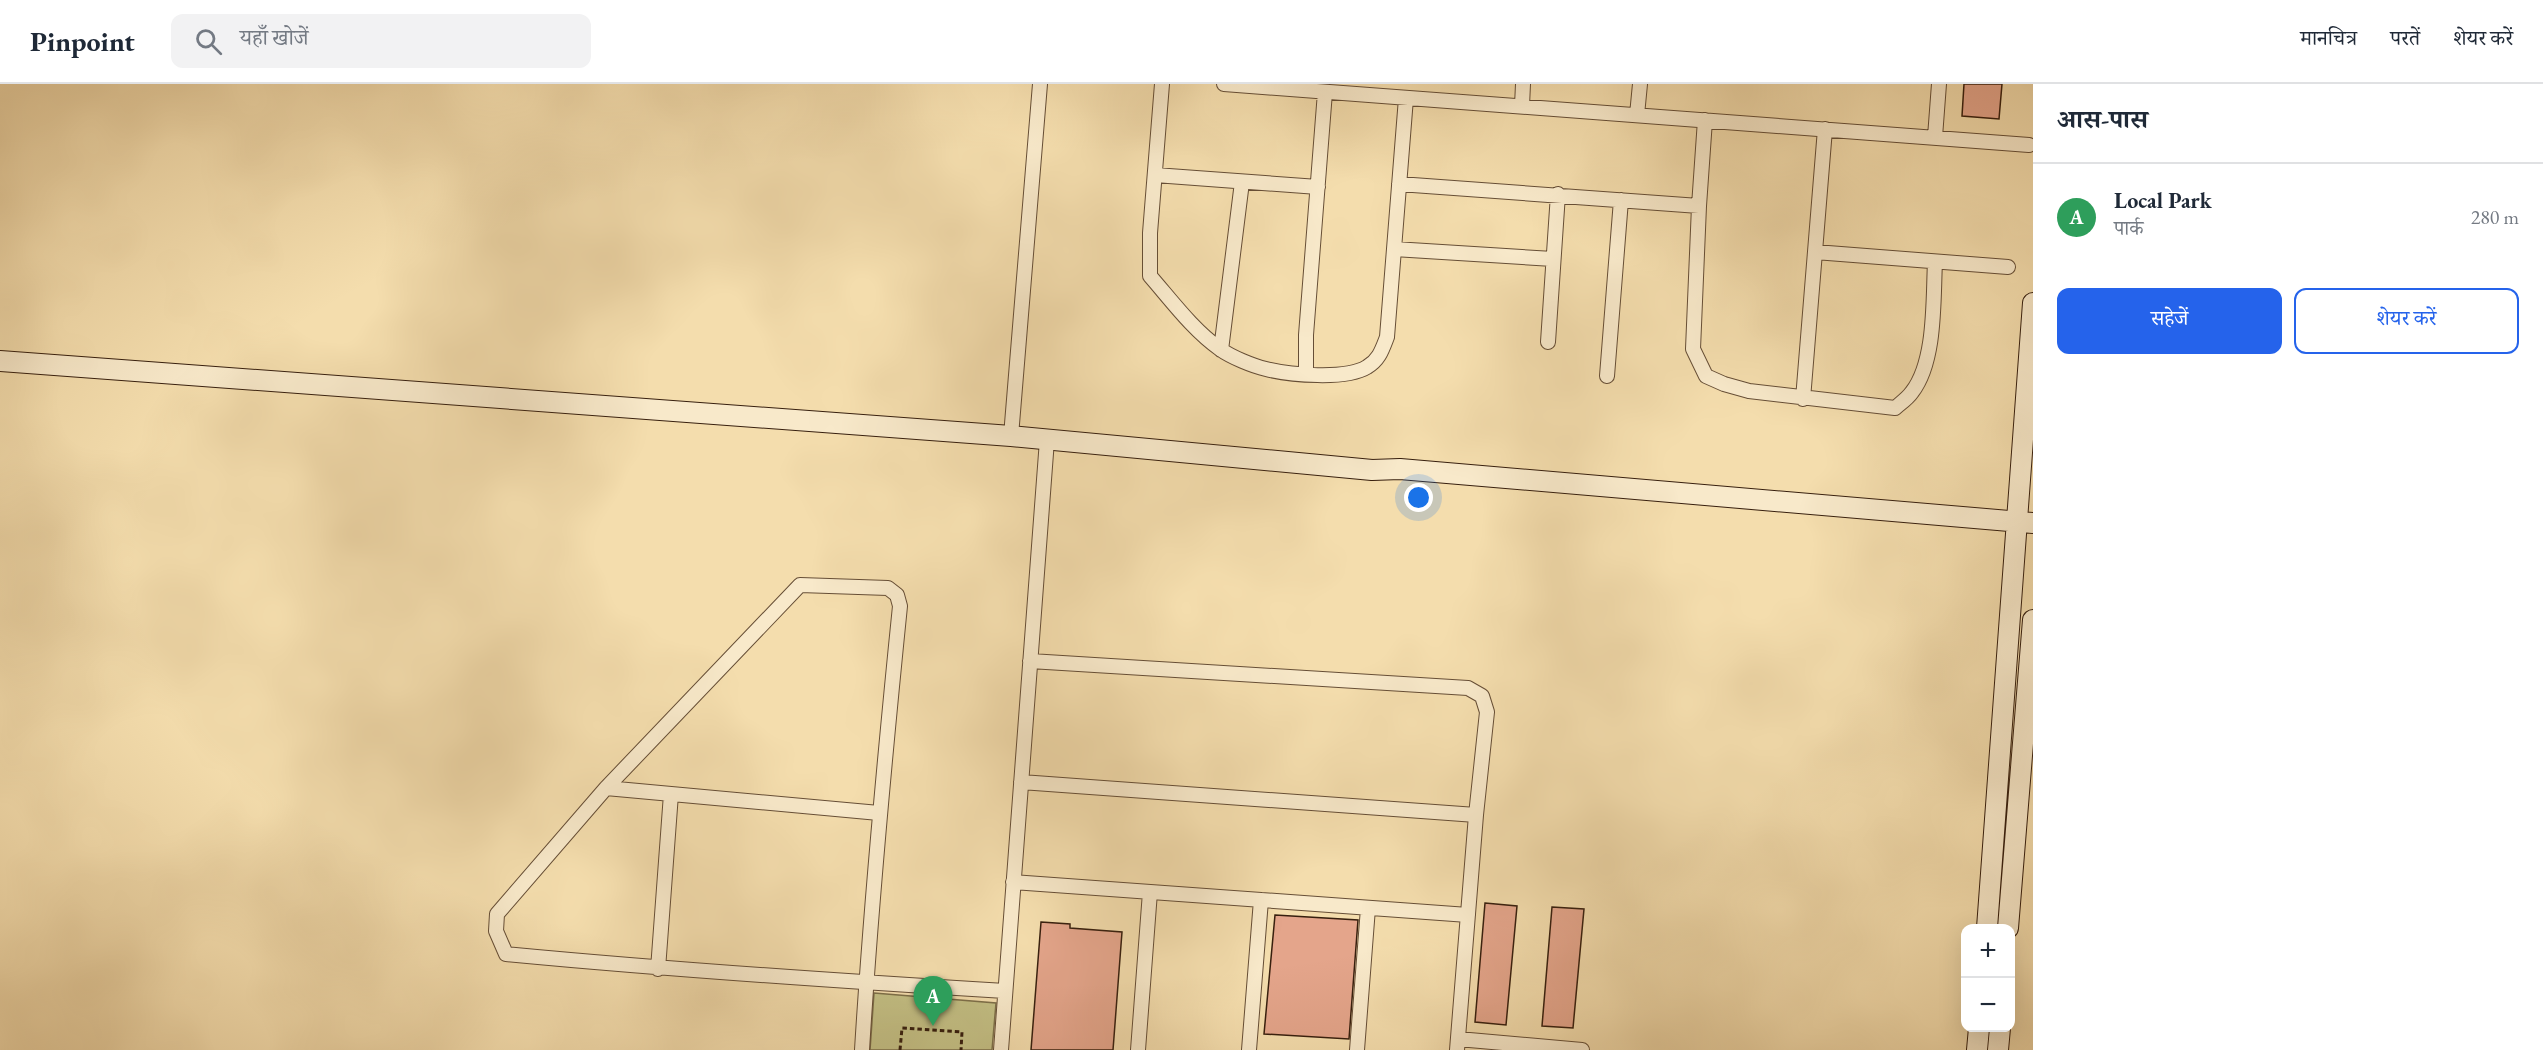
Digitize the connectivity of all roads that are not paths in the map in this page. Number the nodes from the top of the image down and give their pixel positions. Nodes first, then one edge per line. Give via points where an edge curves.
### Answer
1 (1040, 84) edge
2 (1162, 84) edge
3 (1224, 84) edge
4 (1523, 84) edge
5 (1640, 84) edge
6 (1939, 84) edge
7 (1325, 92) junction
8 (1406, 98) junction
9 (1521, 106) junction
10 (1637, 115) junction
11 (1705, 120) junction
12 (1825, 129) junction
13 (1935, 137) junction
14 (2029, 145) dead end
15 (1155, 175) junction
16 (1242, 182) junction
17 (1399, 184) junction
18 (1318, 188) junction
19 (1558, 194) junction
20 (1621, 201) junction
21 (1699, 206) junction
22 (1394, 249) junction
23 (1815, 252) junction
24 (1553, 259) junction
25 (1935, 262) junction
26 (2008, 267) dead end
27 (2033, 303) edge
28 (1548, 342) dead end
29 (1221, 350) junction
30 (0, 361) edge
31 (1306, 374) junction
32 (1607, 376) dead end
33 (1803, 399) junction
34 (1011, 436) junction
35 (1047, 440) junction
36 (2025, 522) edge
37 (2033, 620) edge
38 (1030, 661) junction
39 (1021, 782) junction
40 (606, 788) junction
41 (670, 794) junction
42 (879, 813) junction
43 (1476, 815) junction
44 (1013, 882) junction
45 (1150, 892) junction
46 (1261, 900) junction
47 (1368, 908) junction
48 (1468, 915) junction
49 (1987, 924) edge
50 (2008, 924) edge
51 (658, 969) junction
52 (866, 982) junction
53 (1005, 991) junction
54 (1979, 1032) edge
55 (2000, 1032) edge
56 (1457, 1044) edge
57 (862, 1050) edge
58 (1001, 1050) edge
59 (1138, 1050) edge
60 (1249, 1050) edge
61 (1357, 1050) edge
62 (1582, 1050) edge
63 (1977, 1050) edge
64 (1998, 1050) edge

1 - 34 street
2 - 15 street
3 - 7 street
4 - 9 street
5 - 10 street
6 - 13 street
7 - 8 street
7 - 18 street
8 - 9 street
8 - 17 street
9 - 10 street
10 - 11 street
11 - 12 street
11 - 21 street
12 - 13 street
12 - 23 street
13 - 14 street
15 - 16 street
15 - 29 street via 1150,276
16 - 18 street
16 - 29 street
17 - 19 street
17 - 22 street
18 - 31 street
19 - 20 street
19 - 24 street
20 - 21 street
20 - 32 street
21 - 33 street via 1693,349 1706,376 1749,391
22 - 24 street
22 - 31 street via 1387,338 1378,358 1365,369 1342,375
23 - 25 street
23 - 33 street
24 - 28 street
25 - 26 street
25 - 33 street via 1931,334 1924,371 1912,393 1895,408
27 - 36 main road
29 - 31 street via 1265,369
30 - 34 main road
34 - 35 main road
35 - 36 main road
35 - 38 street
36 - 49 main road
37 - 50 main road
38 - 39 street
38 - 43 street via 1468,688 1482,696 1487,712
39 - 43 street
39 - 44 street
40 - 41 street
40 - 42 street via 801,585 888,588 897,595 900,606
40 - 51 street via 497,914 496,931 506,954
41 - 42 street
41 - 51 street
42 - 52 street
43 - 48 street
44 - 45 street
44 - 53 street
45 - 46 street
45 - 59 street
46 - 47 street
46 - 60 street
47 - 48 street
47 - 61 street
48 - 56 street
51 - 52 street
52 - 53 street
52 - 57 street
53 - 58 street
54 - 63 main road
55 - 64 main road
56 - 62 street

